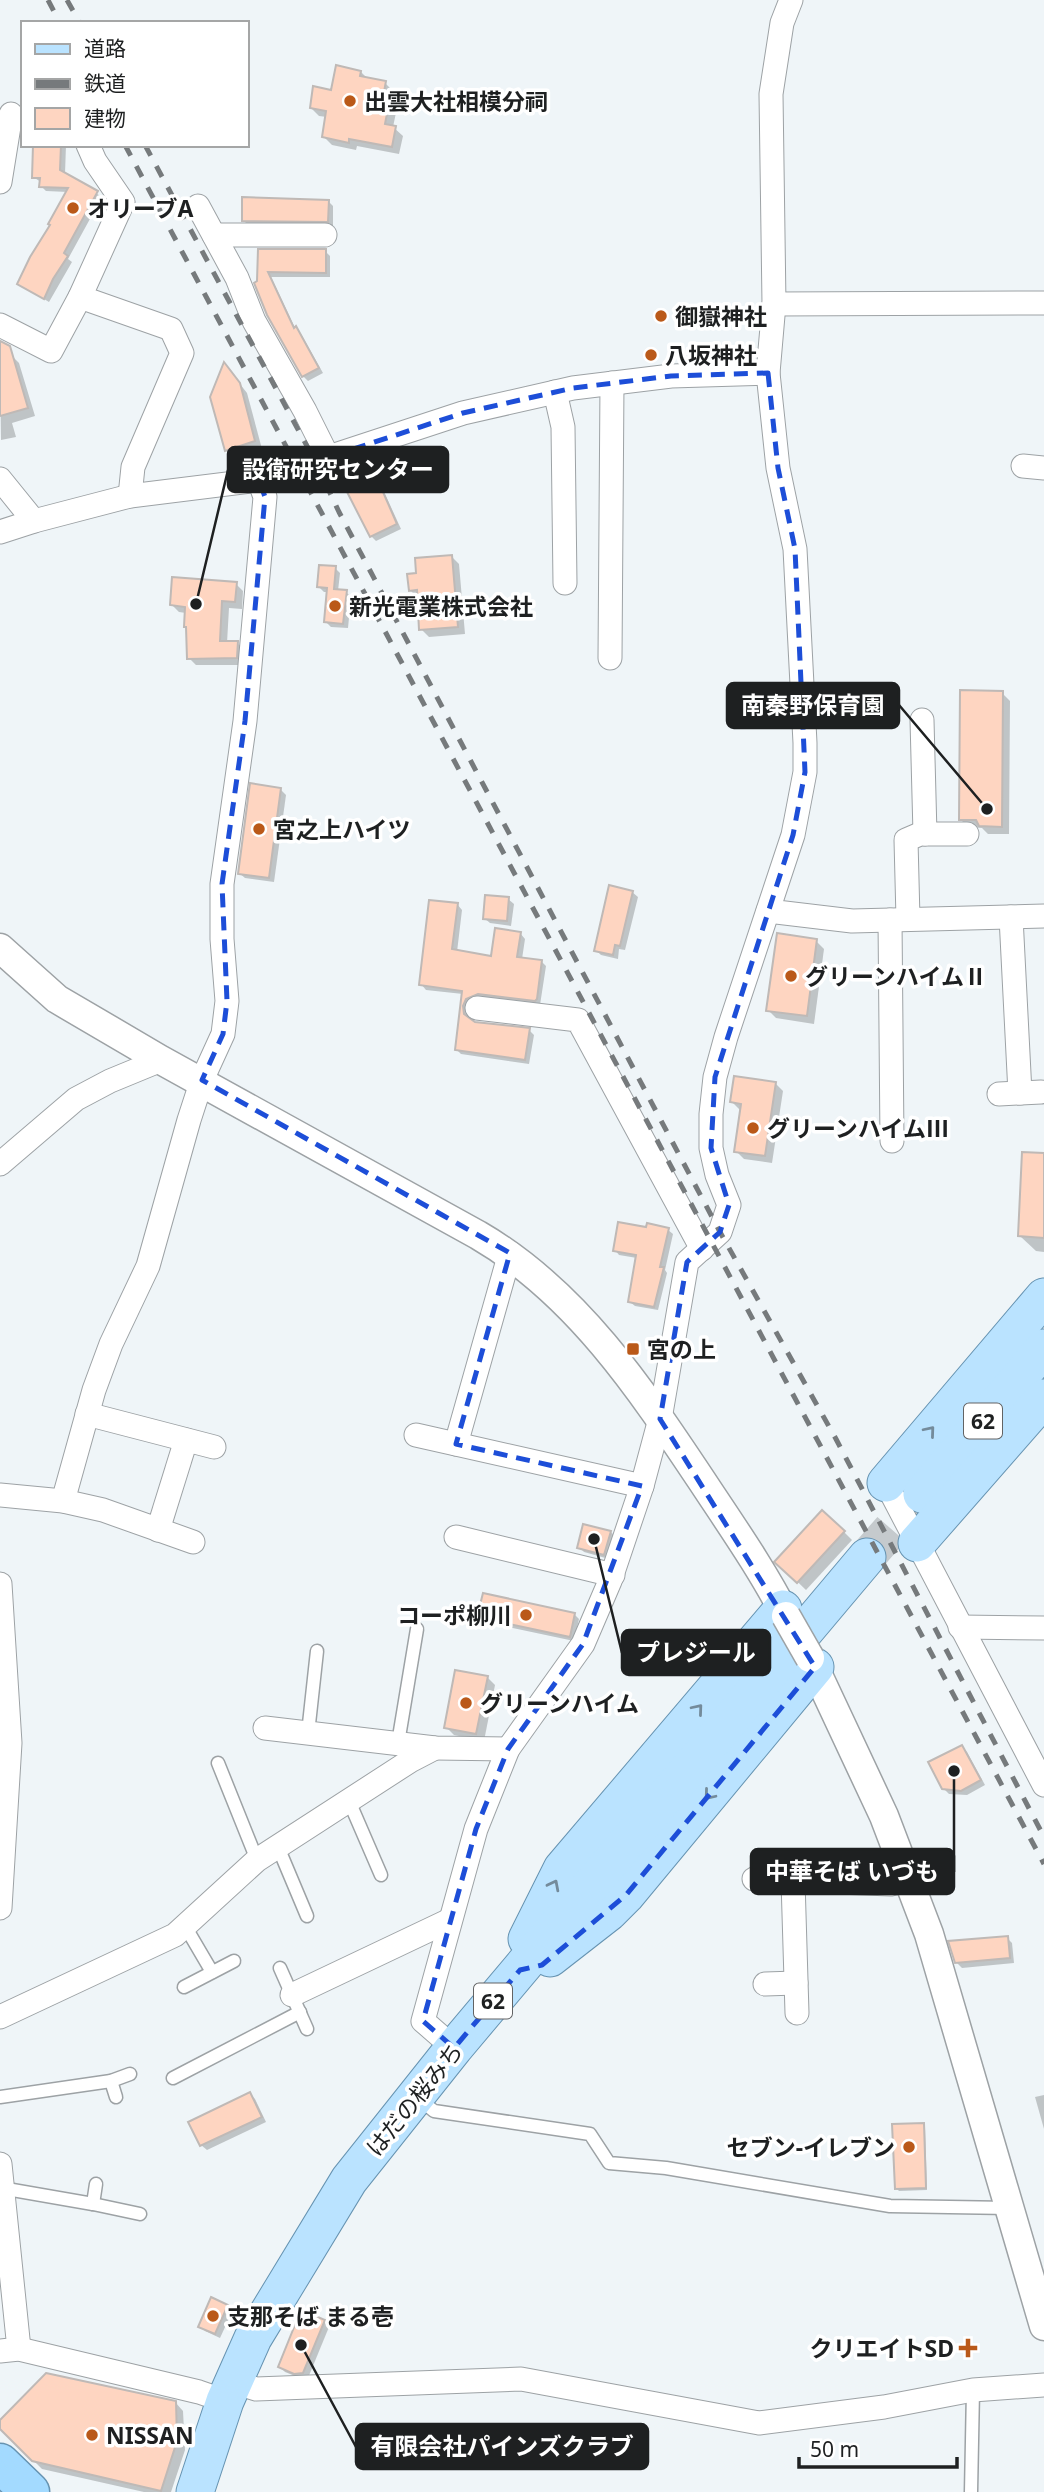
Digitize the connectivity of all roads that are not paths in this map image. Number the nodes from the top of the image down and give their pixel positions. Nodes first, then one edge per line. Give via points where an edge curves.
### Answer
1 (791, 0) edge
2 (11, 113) edge
3 (89, 147) edge
4 (0, 182) edge
5 (198, 206) dead end
6 (214, 235) junction
7 (325, 235) dead end
8 (80, 297) junction
9 (1044, 303) edge
10 (775, 304) junction
11 (0, 325) edge
12 (768, 373) junction
13 (612, 383) junction
14 (555, 392) junction
15 (328, 457) junction
16 (0, 479) edge
17 (259, 480) junction
18 (131, 496) junction
19 (34, 521) junction
20 (0, 532) edge
21 (565, 583) dead end
22 (610, 658) dead end
23 (916, 733) dead end
24 (967, 834) dead end
25 (925, 835) junction
26 (768, 911) junction
27 (1044, 916) edge
28 (1011, 917) junction
29 (899, 920) junction
30 (0, 948) edge
31 (477, 1008) dead end
32 (161, 1060) junction
33 (202, 1080) junction
34 (1020, 1093) dead end
35 (892, 1141) dead end
36 (0, 1164) edge
37 (702, 1249) junction
38 (510, 1254) junction
39 (1044, 1297) edge
40 (1044, 1348) edge
41 (1044, 1398) edge
42 (87, 1414) junction
43 (660, 1419) junction
44 (416, 1435) dead end
45 (186, 1440) junction
46 (456, 1444) junction
47 (214, 1447) dead end
48 (887, 1483) joint
49 (642, 1486) junction
50 (922, 1494) tunnel mouth
51 (0, 1495) edge
52 (63, 1501) junction
53 (158, 1530) junction
54 (456, 1538) dead end
55 (193, 1542) dead end
56 (917, 1543) junction
57 (867, 1557) tunnel mouth
58 (613, 1575) junction
59 (0, 1584) edge
60 (785, 1613) junction
61 (960, 1627) junction
62 (1044, 1628) edge
63 (417, 1629) dead end
64 (2, 1637) edge
65 (317, 1651) dead end
66 (812, 1663) junction
67 (265, 1728) dead end
68 (307, 1733) junction
69 (398, 1743) junction
70 (435, 1748) junction
71 (508, 1749) junction
72 (218, 1763) dead end
73 (1043, 1779) edge
74 (349, 1801) junction
75 (278, 1847) junction
76 (257, 1860) junction
77 (1, 1874) edge
78 (381, 1875) dead end
79 (754, 1879) dead end
80 (909, 1880) junction
81 (793, 1881) junction
82 (0, 1908) edge
83 (307, 1916) dead end
84 (450, 1920) junction
85 (185, 1926) junction
86 (234, 1961) dead end
87 (280, 1968) dead end
88 (520, 1970) junction
89 (212, 1972) junction
90 (796, 1983) junction
91 (765, 1984) dead end
92 (184, 1987) dead end
93 (296, 2003) junction
94 (797, 2013) dead end
95 (0, 2017) edge
96 (307, 2029) dead end
97 (454, 2048) junction
98 (131, 2074) dead end
99 (173, 2078) dead end
100 (111, 2081) junction
101 (415, 2096) junction
102 (0, 2097) edge
103 (116, 2097) dead end
104 (0, 2164) edge
105 (96, 2184) dead end
106 (1, 2188) edge
107 (93, 2204) junction
108 (1009, 2208) junction
109 (140, 2214) dead end
110 (1044, 2326) edge
111 (10, 2350) edge
112 (1044, 2385) edge
113 (973, 2390) junction
114 (229, 2391) junction
115 (0, 2463) edge
116 (30, 2492) edge
117 (195, 2492) edge
118 (971, 2492) edge

1 - 10 street via 782,23 771,94
2 - 4 street
3 - 8 street via 123,202
5 - 6 street
6 - 7 street
6 - 15 street via 254,321
8 - 11 street via 51,351
8 - 18 street via 171,329 182,353 133,467
9 - 10 street
10 - 12 street
12 - 13 street
12 - 26 street via 778,468 795,549 805,772 793,835
13 - 14 street
13 - 22 street via 620,489 620,592
14 - 15 street via 463,413
14 - 21 street via 564,427 555,539
15 - 17 street
16 - 19 street
17 - 18 street
17 - 33 street via 265,497 247,695 222,884 228,1001 222,1034
18 - 19 street
19 - 20 street
23 - 25 street
24 - 25 street
25 - 29 street via 906,840
26 - 29 street via 852,921
26 - 37 street via 715,1077 711,1147 729,1205 720,1232
27 - 28 street
28 - 29 street
28 - 34 street via 1025,1010
29 - 35 street via 882,1039
30 - 32 street via 57,999
31 - 37 street via 578,1020
32 - 33 street
32 - 36 street via 76,1099
33 - 38 street
33 - 42 street via 148,1266 111,1344
37 - 43 street via 687,1262
38 - 43 street via 584,1320
38 - 46 street
48 -> 39 main road
40 - 50 main road, 62
41 - 56 main road
42 - 45 street
42 - 52 street
43 - 49 street
43 - 60 street
44 - 46 street
45 - 47 street
45 - 53 street
46 - 49 street
48 - 56 street
49 - 58 street
51 - 52 street
52 - 53 street
53 - 55 street
54 - 58 street
56 - 61 street
57 - 88 main road, はだの桜みち / 62
58 - 71 street via 583,1644
59 - 64 street
60 - 66 street, bridge
88 -> 60 main road via 520,1953 562,1869
61 - 62 street
61 - 73 street
63 - 69 lane
64 - 77 street via 10,1743
65 - 68 lane
66 - 80 street
66 -> 88 main road via 610,1912 542,1965
67 - 68 street
68 - 69 street
69 - 70 street
70 - 71 street
70 - 74 street
71 - 84 street via 476,1829
72 - 76 lane
74 - 75 street
74 - 78 lane
75 - 76 street
75 - 83 lane
76 - 85 street
77 - 82 street
79 - 81 street
80 - 81 street via 891,1884
80 - 108 street
81 - 90 street
84 - 93 street
84 - 97 street via 423,2021
85 - 89 lane
85 - 95 street via 163,1941
86 - 89 lane
87 - 93 lane
88 - 97 main road, はだの桜みち / 62
89 - 92 lane
90 - 91 street
90 - 94 street
93 - 96 lane
93 - 99 lane
97 - 101 main road, はだの桜みち / 62
98 - 100 lane
100 - 102 lane
100 - 103 lane
101 - 108 lane via 434,2111 590,2134 609,2163 666,2168 890,2206
101 - 114 main road, はだの桜みち / 62 via 349,2180 253,2338
104 - 106 street
105 - 107 lane
106 - 107 lane
106 - 111 street
107 - 109 lane
108 - 110 street
111 - 114 street via 199,2392
112 - 113 street
113 - 114 street via 759,2423 520,2379
113 - 118 lane
114 - 117 main road, はだの桜みち / 62
115 - 116 highway

